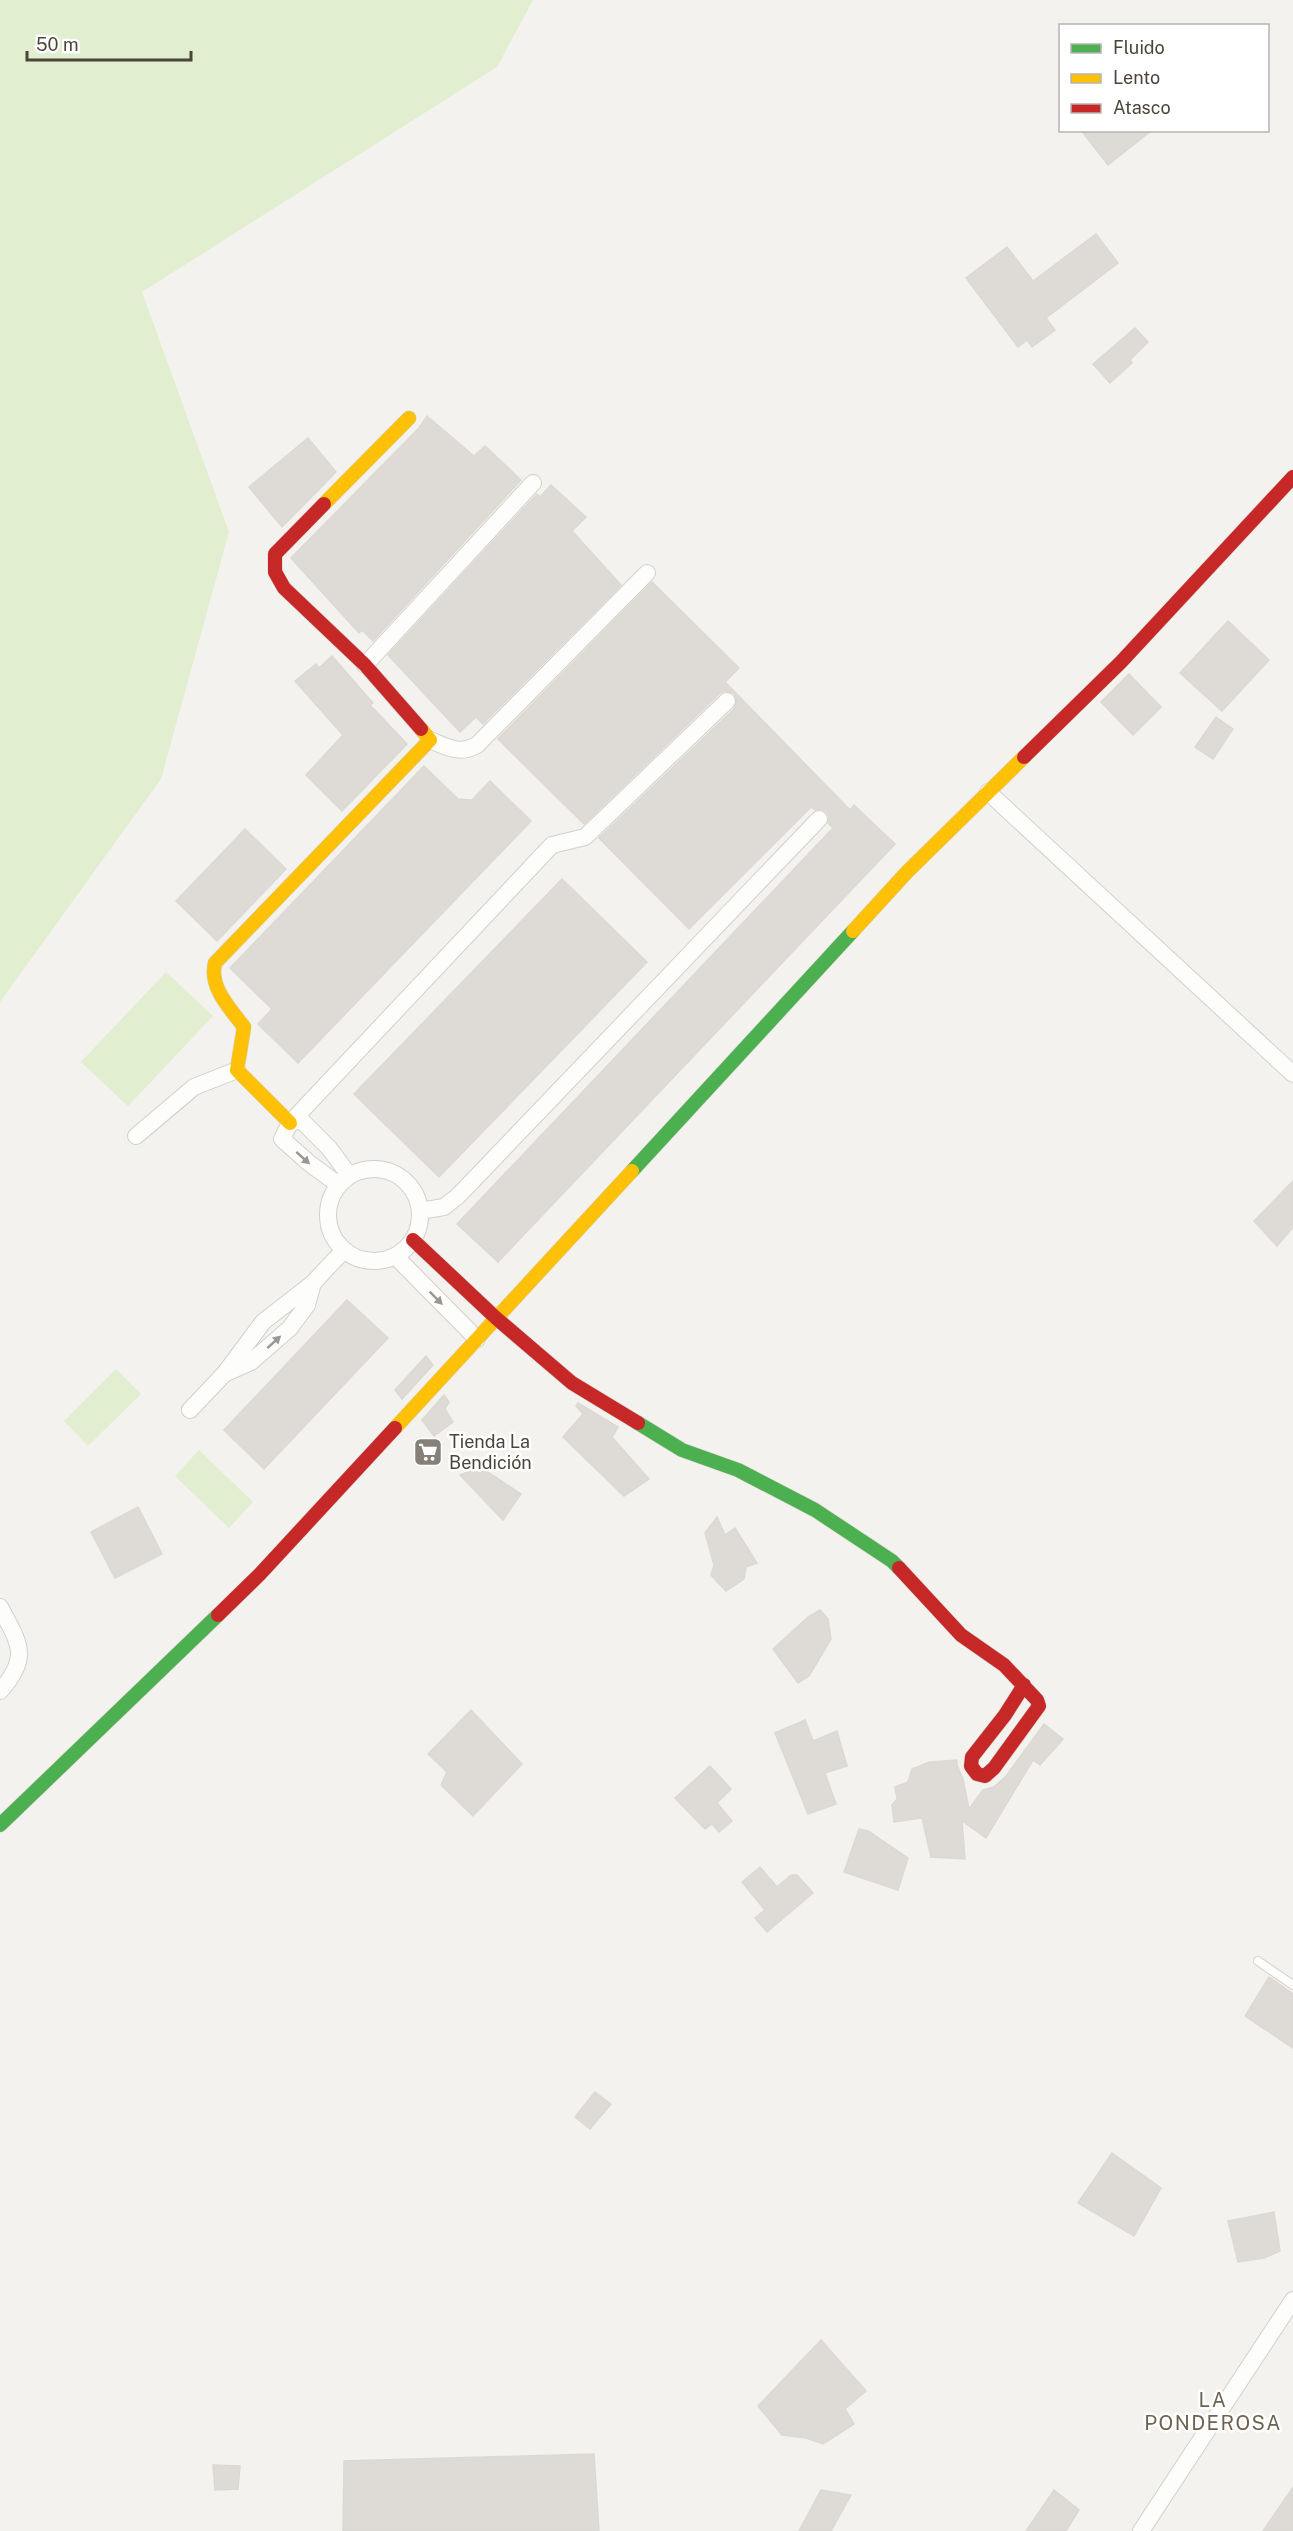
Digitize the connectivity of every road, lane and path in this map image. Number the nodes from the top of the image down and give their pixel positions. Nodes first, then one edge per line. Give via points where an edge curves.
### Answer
1 (409, 418) dead end
2 (1293, 477) edge
3 (533, 483) dead end
4 (647, 573) dead end
5 (365, 665) junction
6 (727, 701) dead end
7 (430, 740) junction
8 (988, 792) junction
9 (819, 819) dead end
10 (237, 1070) junction
11 (1293, 1074) edge
12 (290, 1123) junction
13 (136, 1137) dead end
14 (344, 1180) junction
15 (420, 1211) junction
16 (413, 1240) junction
17 (344, 1250) junction
18 (396, 1257) junction
19 (496, 1318) junction
20 (477, 1339) junction
21 (190, 1410) dead end
22 (0, 1607) edge
23 (1024, 1685) junction
24 (0, 1691) edge
25 (0, 1825) edge
26 (1258, 1961) dead end
27 (1293, 1985) edge
28 (1293, 2300) edge
29 (1141, 2531) edge

1 - 5 street via 275,554 275,572 284,588
2 - 8 street via 1121,662
3 - 5 street
4 - 7 street via 477,745 466,751
5 - 7 street
6 - 12 street via 585,837 552,845
7 - 10 street via 215,963 211,971 213,981 244,1027
8 - 11 street
8 - 19 street via 907,872
9 - 15 street via 458,1196 444,1207
10 - 12 street
10 - 13 street via 194,1087
12 - 14 street via 301,1120 329,1148
12 -> 14 street via 282,1139 309,1163
14 - 15 street via 364,1170 394,1173 416,1196
14 - 17 street via 331,1198 328,1213 329,1228
15 - 16 street
16 - 18 street
16 - 19 street
17 - 18 street via 374,1262
17 - 21 street via 313,1282 307,1305 290,1328 251,1362 225,1373
18 -> 20 street
19 - 20 street
19 - 23 street via 572,1383 682,1450 738,1470 815,1510 892,1562 961,1635 1004,1665
20 - 25 street via 260,1575
22 - 24 street via 20,1645 12,1678
23 - 23 street via 972,1757 977,1774 985,1776 994,1768 1035,1714 1037,1700
26 - 27 lane
28 - 29 street

